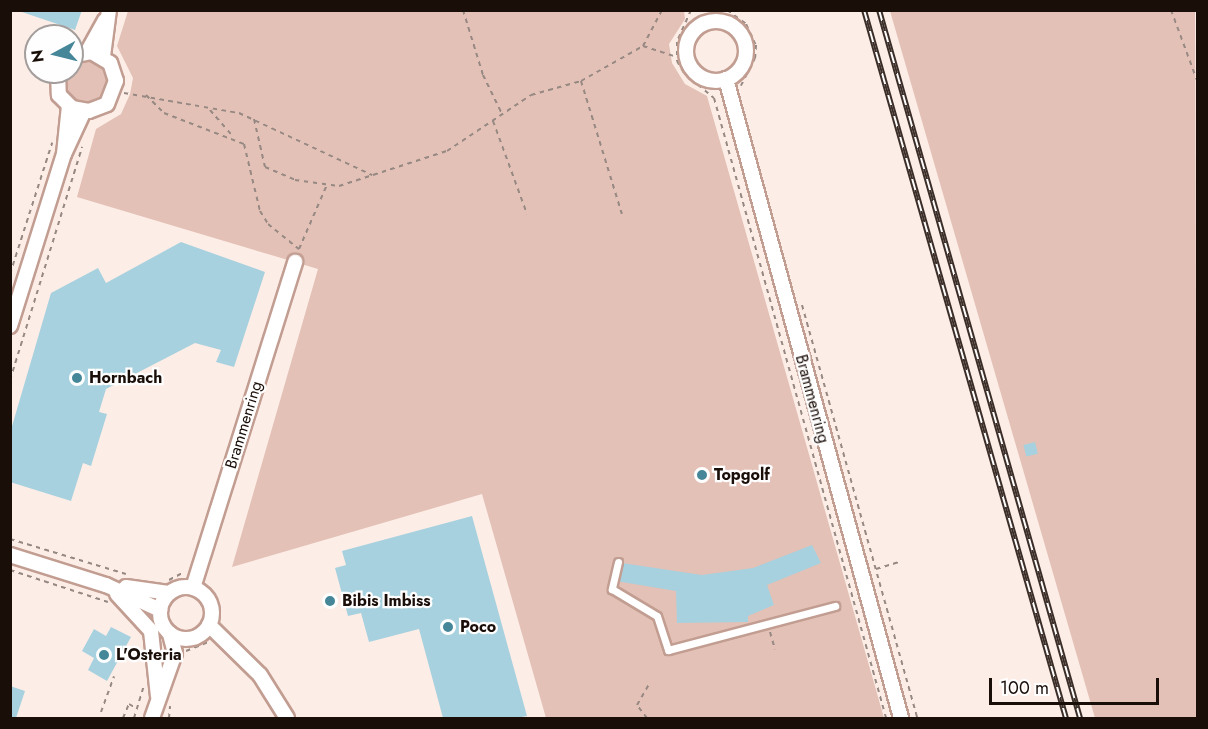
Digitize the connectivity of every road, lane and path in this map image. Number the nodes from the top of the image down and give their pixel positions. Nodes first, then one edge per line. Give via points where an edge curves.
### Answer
1 (463, 10) edge
2 (662, 10) edge
3 (727, 10) edge
4 (1171, 10) edge
5 (692, 11) edge
6 (107, 15) edge
7 (714, 16) edge
8 (700, 17) edge
9 (643, 46) junction
10 (88, 51) junction
11 (84, 52) edge
12 (103, 56) junction
13 (677, 57) junction
14 (726, 79) junction
15 (581, 81) junction
16 (1197, 83) edge
17 (58, 84) edge
18 (121, 91) junction
19 (742, 92) dead end
20 (146, 95) junction
21 (69, 106) junction
22 (208, 109) junction
23 (84, 111) junction
24 (502, 114) junction
25 (254, 119) junction
26 (493, 121) junction
27 (56, 132) dead end
28 (234, 137) junction
29 (83, 144) dead end
30 (64, 154) junction
31 (372, 175) junction
32 (326, 187) junction
33 (527, 214) dead end
34 (622, 214) dead end
35 (295, 262) dead end
36 (10, 274) edge
37 (801, 303) dead end
38 (10, 326) edge
39 (10, 380) edge
40 (10, 539) edge
41 (10, 555) edge
42 (618, 561) dead end
43 (899, 562) dead end
44 (187, 568) dead end
45 (876, 569) junction
46 (10, 570) edge
47 (130, 576) dead end
48 (106, 585) junction
49 (165, 587) junction
50 (193, 588) junction
51 (112, 604) dead end
52 (835, 606) dead end
53 (160, 610) junction
54 (768, 623) junction
55 (209, 625) junction
56 (170, 634) junction
57 (775, 649) dead end
58 (114, 676) dead end
59 (649, 684) dead end
60 (158, 696) junction
61 (137, 708) dead end
62 (101, 712) dead end
63 (123, 718) edge
64 (152, 718) edge
65 (287, 718) edge
66 (647, 718) edge
67 (886, 718) edge
68 (901, 718) edge
69 (917, 718) edge

1 - 24 path via 483,75
2 - 9 path
3 - 19 path via 746,24 756,45
4 - 16 path
5 - 13 path via 677,42
6 - 10 street
6 - 12 street
7 - 8 street
7 - 14 street via 738,29 746,48 741,69
8 - 14 street via 687,44 689,62 705,78
9 - 13 path
9 - 15 path
10 - 11 street
10 - 12 street
12 - 18 street via 115,71
13 - 67 path via 684,73 714,98
14 - 68 street, Brammenring
15 - 24 path via 531,95
15 - 34 path
17 - 21 street
18 - 20 path
18 - 23 street via 103,107
20 - 22 path
20 - 28 path via 164,113
21 - 23 street
21 - 30 street
22 - 25 path
22 - 28 path
23 - 30 street
24 - 26 path
25 - 31 path
25 - 32 path via 265,167 275,174
26 - 31 path via 447,151
26 - 33 path
27 - 36 path
28 - 32 path via 244,144 260,211 268,224 299,249
29 - 39 path
30 - 38 street
31 - 32 path
35 - 50 street, Brammenring
37 - 45 path
40 - 47 path
41 - 48 street
42 - 54 lane via 612,589 657,616 668,650
43 - 45 path
44 - 49 path
45 - 69 path
46 - 51 path
48 - 49 street
48 - 53 street
48 - 60 street via 135,610 151,631 157,656
49 - 50 street
49 - 53 street
50 - 55 street via 209,602
52 - 54 lane
53 - 56 street
54 - 57 path
55 - 56 street via 192,639
55 - 65 street via 254,667
56 - 60 street via 175,653
58 - 62 path
59 - 66 path via 637,705
60 - 64 street
61 - 63 path via 129,704

